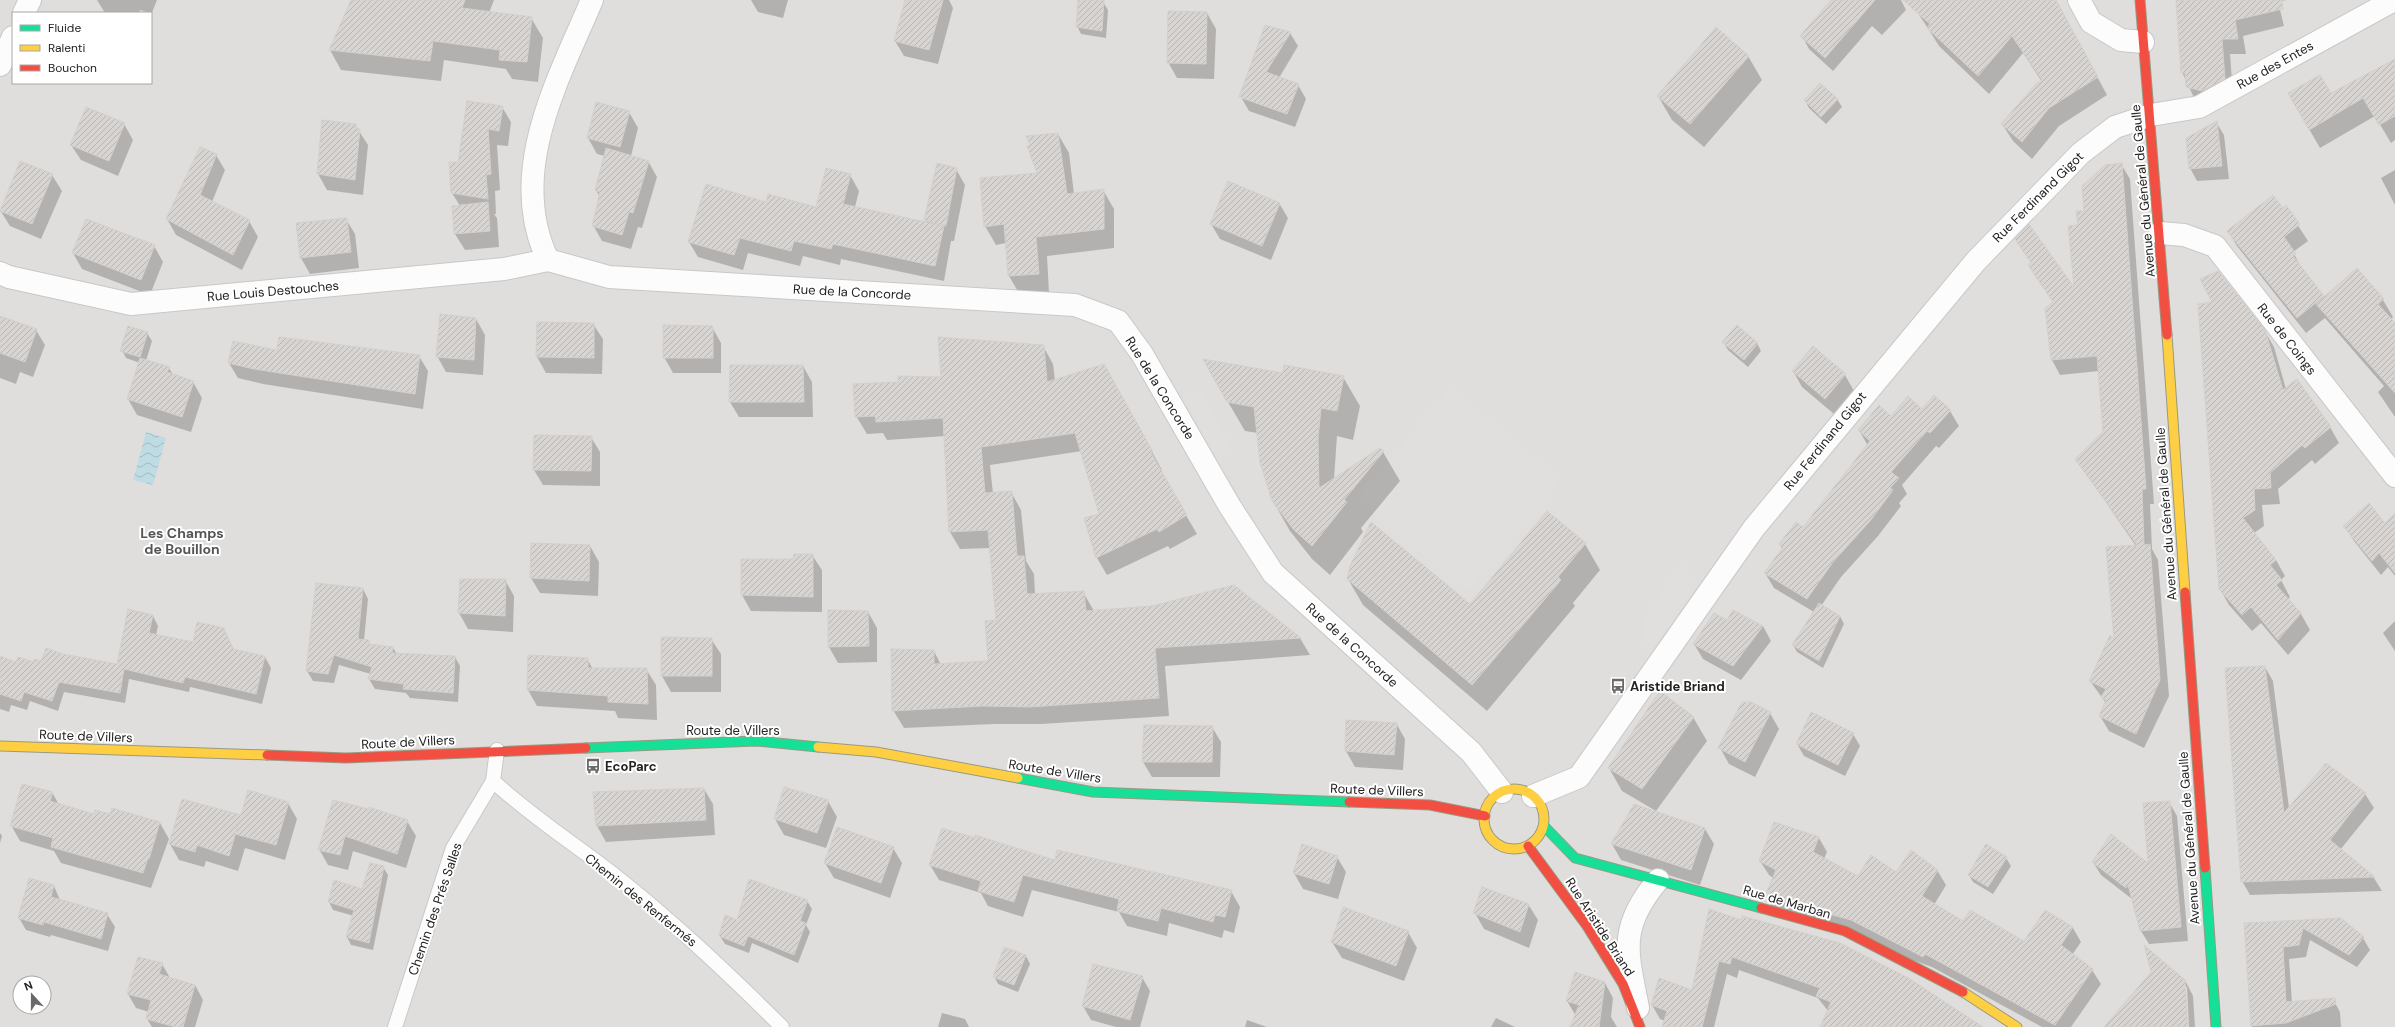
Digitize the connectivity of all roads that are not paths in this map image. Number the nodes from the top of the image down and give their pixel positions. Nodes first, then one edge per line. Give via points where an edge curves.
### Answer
1 (30, 0) edge
2 (592, 0) edge
3 (2079, 0) edge
4 (2140, 0) edge
5 (2394, 0) edge
6 (24, 12) edge
7 (12, 38) edge
8 (2143, 42) junction
9 (0, 65) edge
10 (2151, 115) junction
11 (2160, 233) junction
12 (548, 260) junction
13 (0, 273) edge
14 (2395, 476) edge
15 (0, 746) edge
16 (497, 750) junction
17 (493, 781) junction
18 (1502, 792) junction
19 (1533, 796) junction
20 (1485, 816) junction
21 (1544, 826) junction
22 (1528, 846) junction
23 (1658, 880) junction
24 (395, 1027) edge
25 (782, 1027) edge
26 (1641, 1027) edge
27 (2017, 1027) edge
28 (2216, 1027) edge

1 - 6 street
2 - 12 street via 546,108 532,174 534,212
3 - 8 street via 2091,22 2121,40
4 - 8 main road, Avenue du Général de Gaulle
5 - 10 street, Rue des Entes via 2199,106
7 - 9 street
8 - 10 main road, Avenue du Général de Gaulle
10 - 11 main road, Avenue du Général de Gaulle
10 - 19 street, Rue Ferdinand Gigot via 2115,127 2081,153 1976,261 1754,528 1579,777
11 - 14 street, Rue de Coings via 2184,235 2214,246
11 - 28 main road, Avenue du Général de Gaulle
12 - 13 street, Rue Louis Destouches via 504,269 131,304
12 - 18 street, Rue de la Concorde via 609,278 1075,305 1118,321 1162,385 1229,505 1272,573 1471,752
15 - 16 main road, Route de Villers via 346,758
16 - 17 lane, Chemin des Prés Salles
16 - 20 main road, Route de Villers via 756,740 876,752 1093,792 1430,805
17 - 24 lane, Chemin des Prés Salles via 453,848
17 - 25 lane, Chemin des Renfermés via 519,805 614,875 721,966
18 - 19 main road via 1518,790
18 - 20 main road via 1493,798
19 - 21 main road via 1543,810
20 - 22 main road via 1488,834 1501,846 1519,849
21 - 22 main road via 1541,834
21 - 23 main road, Rue de Marban via 1575,858
22 - 26 main road, Rue Aristide Briand via 1587,926 1623,984
23 - 26 street via 1647,893 1631,923 1627,947
23 - 27 main road, Rue de Marban via 1845,931 1975,998

